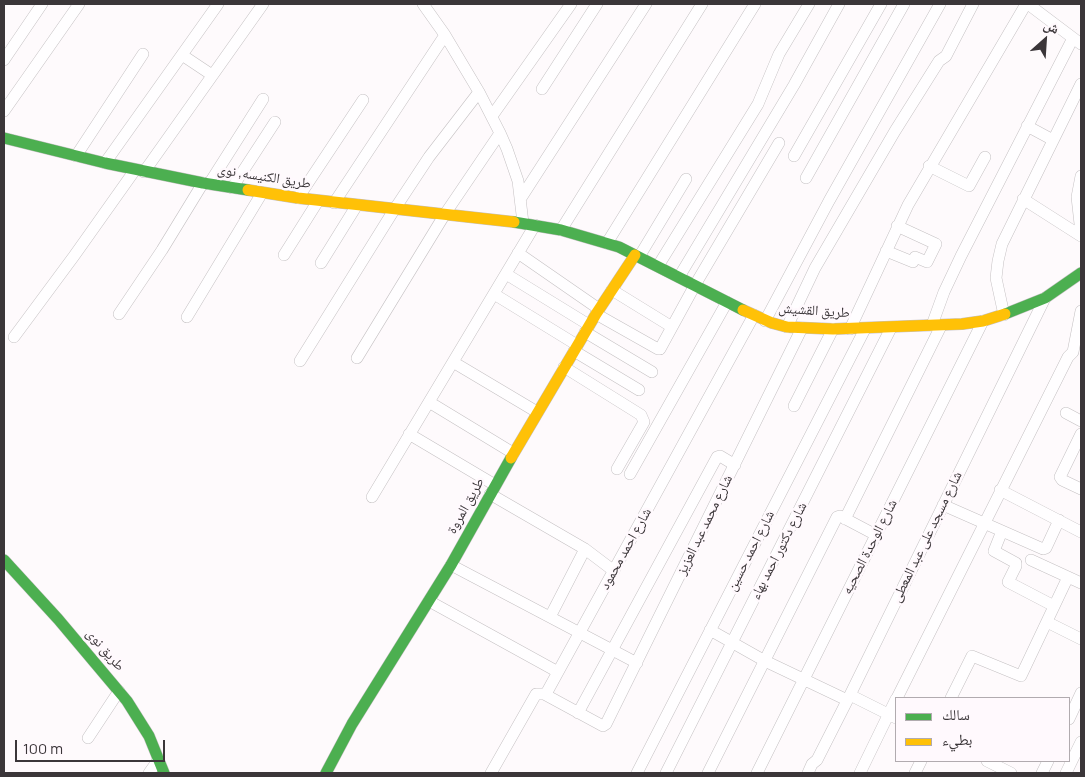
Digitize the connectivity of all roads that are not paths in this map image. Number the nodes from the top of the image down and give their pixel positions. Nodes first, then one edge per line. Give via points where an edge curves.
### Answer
1 (42, 4) edge
2 (79, 4) edge
3 (218, 4) edge
4 (263, 4) edge
5 (422, 4) edge
6 (572, 4) edge
7 (597, 4) edge
8 (646, 4) edge
9 (702, 4) edge
10 (755, 4) edge
11 (809, 4) edge
12 (839, 4) edge
13 (881, 4) edge
14 (904, 4) edge
15 (940, 4) edge
16 (973, 4) edge
17 (1031, 5) edge
18 (445, 35) junction
19 (1077, 41) edge
20 (143, 54) dead end
21 (182, 55) junction
22 (4, 60) edge
23 (212, 75) junction
24 (1081, 84) edge
25 (542, 89) dead end
26 (479, 92) junction
27 (263, 99) dead end
28 (363, 100) dead end
29 (4, 111) edge
30 (492, 116) junction
31 (275, 122) dead end
32 (1027, 126) junction
33 (500, 133) junction
34 (4, 138) edge
35 (1053, 140) junction
36 (779, 143) dead end
37 (76, 156) junction
38 (794, 156) dead end
39 (985, 157) dead end
40 (106, 163) junction
41 (929, 166) junction
42 (139, 171) junction
43 (1081, 176) edge
44 (806, 178) dead end
45 (686, 179) dead end
46 (206, 184) junction
47 (232, 188) junction
48 (262, 193) junction
49 (298, 198) junction
50 (521, 198) junction
51 (1024, 199) junction
52 (318, 200) junction
53 (334, 203) junction
54 (357, 205) junction
55 (394, 210) junction
56 (1080, 211) edge
57 (445, 214) junction
58 (529, 224) junction
59 (897, 226) junction
60 (561, 230) junction
61 (1081, 235) edge
62 (607, 243) junction
63 (886, 251) junction
64 (518, 253) junction
65 (284, 255) dead end
66 (637, 256) junction
67 (321, 263) dead end
68 (658, 266) junction
69 (1081, 273) edge
70 (506, 274) junction
71 (679, 276) junction
72 (695, 285) junction
73 (612, 290) junction
74 (494, 294) junction
75 (1045, 298) junction
76 (727, 302) junction
77 (598, 311) junction
78 (1081, 311) edge
79 (118, 314) dead end
80 (754, 315) junction
81 (1004, 315) junction
82 (188, 318) dead end
83 (765, 321) junction
84 (983, 321) junction
85 (936, 326) junction
86 (672, 327) junction
87 (787, 327) junction
88 (802, 328) junction
89 (891, 328) junction
90 (587, 329) junction
91 (833, 329) junction
92 (850, 329) junction
93 (865, 329) junction
94 (14, 337) dead end
95 (576, 348) junction
96 (357, 358) dead end
97 (300, 360) dead end
98 (453, 362) junction
99 (564, 367) junction
100 (652, 372) dead end
101 (639, 390) dead end
102 (429, 402) junction
103 (794, 406) dead end
104 (537, 412) junction
105 (1066, 413) dead end
106 (1081, 421) edge
107 (410, 434) junction
108 (1081, 434) edge
109 (513, 453) junction
110 (735, 465) junction
111 (618, 468) dead end
112 (630, 474) dead end
113 (1081, 489) edge
114 (492, 490) junction
115 (1000, 490) junction
116 (372, 497) dead end
117 (943, 505) junction
118 (845, 519) junction
119 (1059, 520) junction
120 (984, 523) junction
121 (1002, 531) junction
122 (1081, 532) edge
123 (876, 535) junction
124 (585, 549) junction
125 (4, 560) edge
126 (1031, 560) dead end
127 (450, 565) junction
128 (614, 571) junction
129 (1068, 577) junction
130 (1081, 583) edge
131 (429, 601) junction
132 (1054, 606) junction
133 (550, 618) junction
134 (1047, 622) junction
135 (710, 630) junction
136 (580, 633) junction
137 (1081, 638) edge
138 (732, 643) junction
139 (613, 650) junction
140 (765, 660) junction
141 (637, 663) junction
142 (558, 672) junction
143 (804, 680) junction
144 (119, 691) junction
145 (1081, 693) edge
146 (544, 694) junction
147 (848, 697) junction
148 (898, 697) edge
149 (952, 697) edge
150 (578, 713) junction
151 (893, 716) edge
152 (1070, 717) edge
153 (88, 738) dead end
154 (1077, 747) edge
155 (159, 759) junction
156 (989, 762) edge
157 (149, 773) edge
158 (164, 773) edge
159 (326, 773) edge
160 (491, 773) edge
161 (637, 773) edge
162 (666, 773) edge
163 (708, 773) edge
164 (757, 773) edge
165 (808, 773) edge
166 (860, 773) edge
167 (1011, 773) edge
168 (1066, 773) edge

1 - 22 street
2 - 29 street
3 - 21 street
4 - 23 street
5 - 18 street
6 - 30 street
7 - 25 street
8 - 50 street
9 - 60 street
10 - 62 street
11 - 68 street via 779,54 758,104
12 - 71 street via 794,86
13 - 38 street
14 - 44 street
15 - 83 street
16 - 87 street via 946,56 939,60 895,131 815,268
17 - 19 street
17 - 41 street
18 - 26 street
18 - 53 street
19 - 32 street
20 - 37 street
21 - 23 street
21 - 40 street
23 - 42 street
24 - 35 street
26 - 30 street
26 - 55 street via 429,157
27 - 46 street
28 - 49 street
30 - 33 street
31 - 47 street
32 - 35 street
32 - 85 street via 960,256 944,292
33 - 50 street via 513,165
33 - 57 street
34 - 37 street, طريق الكنيسه, نوى
35 - 51 street
36 - 72 street
37 - 40 street, طريق الكنيسه, نوى
39 - 41 street via 969,186
40 - 42 street, طريق الكنيسه, نوى
41 - 59 street
42 - 46 street, طريق الكنيسه, نوى
42 - 94 street
43 - 56 street via 1077,197
45 - 66 street
46 - 47 street, طريق الكنيسه, نوى
46 - 79 street
47 - 48 street, طريق الكنيسه, نوى
48 - 49 street, طريق الكنيسه, نوى
48 - 82 street
49 - 52 street, طريق الكنيسه, نوى
50 - 58 street
51 - 61 street
51 - 81 street via 1002,244 998,261 996,278
52 - 53 street, طريق الكنيسه, نوى
52 - 65 street
53 - 54 street, طريق الكنيسه, نوى
54 - 55 street, طريق الكنيسه, نوى
54 - 67 street
55 - 57 street, طريق الكنيسه, نوى
55 - 97 street
56 - 61 street
57 - 58 street, طريق الكنيسه, نوى
57 - 96 street
58 - 60 street, طريق القشيش
58 - 64 street
59 - 63 street
59 - 63 street via 936,244 927,262 916,258 913,262
60 - 62 street, طريق القشيش
62 - 66 street, طريق القشيش
63 - 92 street
64 - 70 street
64 - 77 street
66 - 68 street, طريق القشيش
66 - 73 street, طريق المروة
68 - 71 street, طريق القشيش
69 - 75 street, طريق القشيش
70 - 74 street
70 - 90 street
71 - 72 street, طريق القشيش
72 - 76 street, طريق القشيش
72 - 86 street
73 - 77 street, طريق المروة
73 - 86 street
74 - 95 street
74 - 98 street
75 - 81 street, طريق القشيش
75 - 117 street, شارع مسجد على عبد المعطى
76 - 80 street, طريق القشيش
76 - 112 street
77 - 86 street via 658,349
77 - 90 street, طريق المروة
78 - 115 street via 1073,352
80 - 83 street, طريق القشيش
80 - 128 street, شارع احمد محمود
81 - 84 street, طريق القشيش
83 - 87 street, طريق القشيش
84 - 85 street, طريق القشيش
84 - 123 street, شارع الوحدة الصحيه
85 - 89 street, طريق القشيش
85 - 118 street
87 - 88 street, طريق القشيش
88 - 91 street, طريق القشيش
88 - 110 street, شارع محمد عبد العزيز
89 - 93 street, طريق القشيش
89 - 138 street, شارع دكتور احمد بهاء
90 - 95 street, طريق المروة
90 - 100 street
91 - 92 street, طريق القشيش
91 - 103 street
92 - 93 street, طريق القشيش
93 - 135 street, شارع احمد حسين
95 - 99 street, طريق المروة
95 - 101 street
98 - 102 street
98 - 104 street
99 - 104 street, طريق المروة
99 - 111 street via 642,415 644,422
102 - 107 street
102 - 109 street
104 - 109 street, طريق المروة
105 - 106 street
107 - 114 street
107 - 116 street
108 - 113 street via 1060,477
109 - 114 street, طريق المروة
110 - 139 street via 718,457
110 - 141 street, شارع محمد عبد العزيز
114 - 124 street
114 - 127 street, طريق المروة
115 - 119 street
115 - 120 street
117 - 120 street
117 - 147 street, شارع مسجد على عبد المعطى
118 - 123 street
118 - 140 street via 837,517
119 - 121 street via 1044,549
119 - 122 street
120 - 121 street
120 - 148 street
121 - 132 street via 994,551 1016,563 1008,582
123 - 143 street, شارع الوحدة الصحيه
124 - 128 street
124 - 133 street
125 - 144 street, طريق نوى
126 - 129 street
127 - 131 street, طريق المروة
127 - 133 street
128 - 136 street, شارع احمد محمود
129 - 130 street
129 - 132 street
131 - 142 street
131 - 159 street, طريق المروة via 352,724
132 - 134 street
133 - 136 street
134 - 137 street
134 - 149 street via 1021,676 972,656
135 - 138 street
135 - 161 street, شارع احمد حسين
136 - 139 street
136 - 142 street, شارع احمد محمود
138 - 140 street
138 - 162 street, شارع دكتور احمد بهاء
139 - 141 street
139 - 150 street
140 - 143 street
140 - 163 street
141 - 150 street, شارع محمد عبد العزيز via 603,726
142 - 146 street, شارع احمد محمود
143 - 147 street
143 - 164 street, شارع الوحدة الصحيه
144 - 153 street
144 - 155 street, طريق نوى via 139,718
145 - 152 street
146 - 150 street
146 - 160 street, شارع احمد محمود via 536,694
147 - 151 street
147 - 165 street, شارع مسجد على عبد المعطى
151 - 166 street
154 - 168 street
155 - 157 street
155 - 158 street, طريق نوى
156 - 167 street

